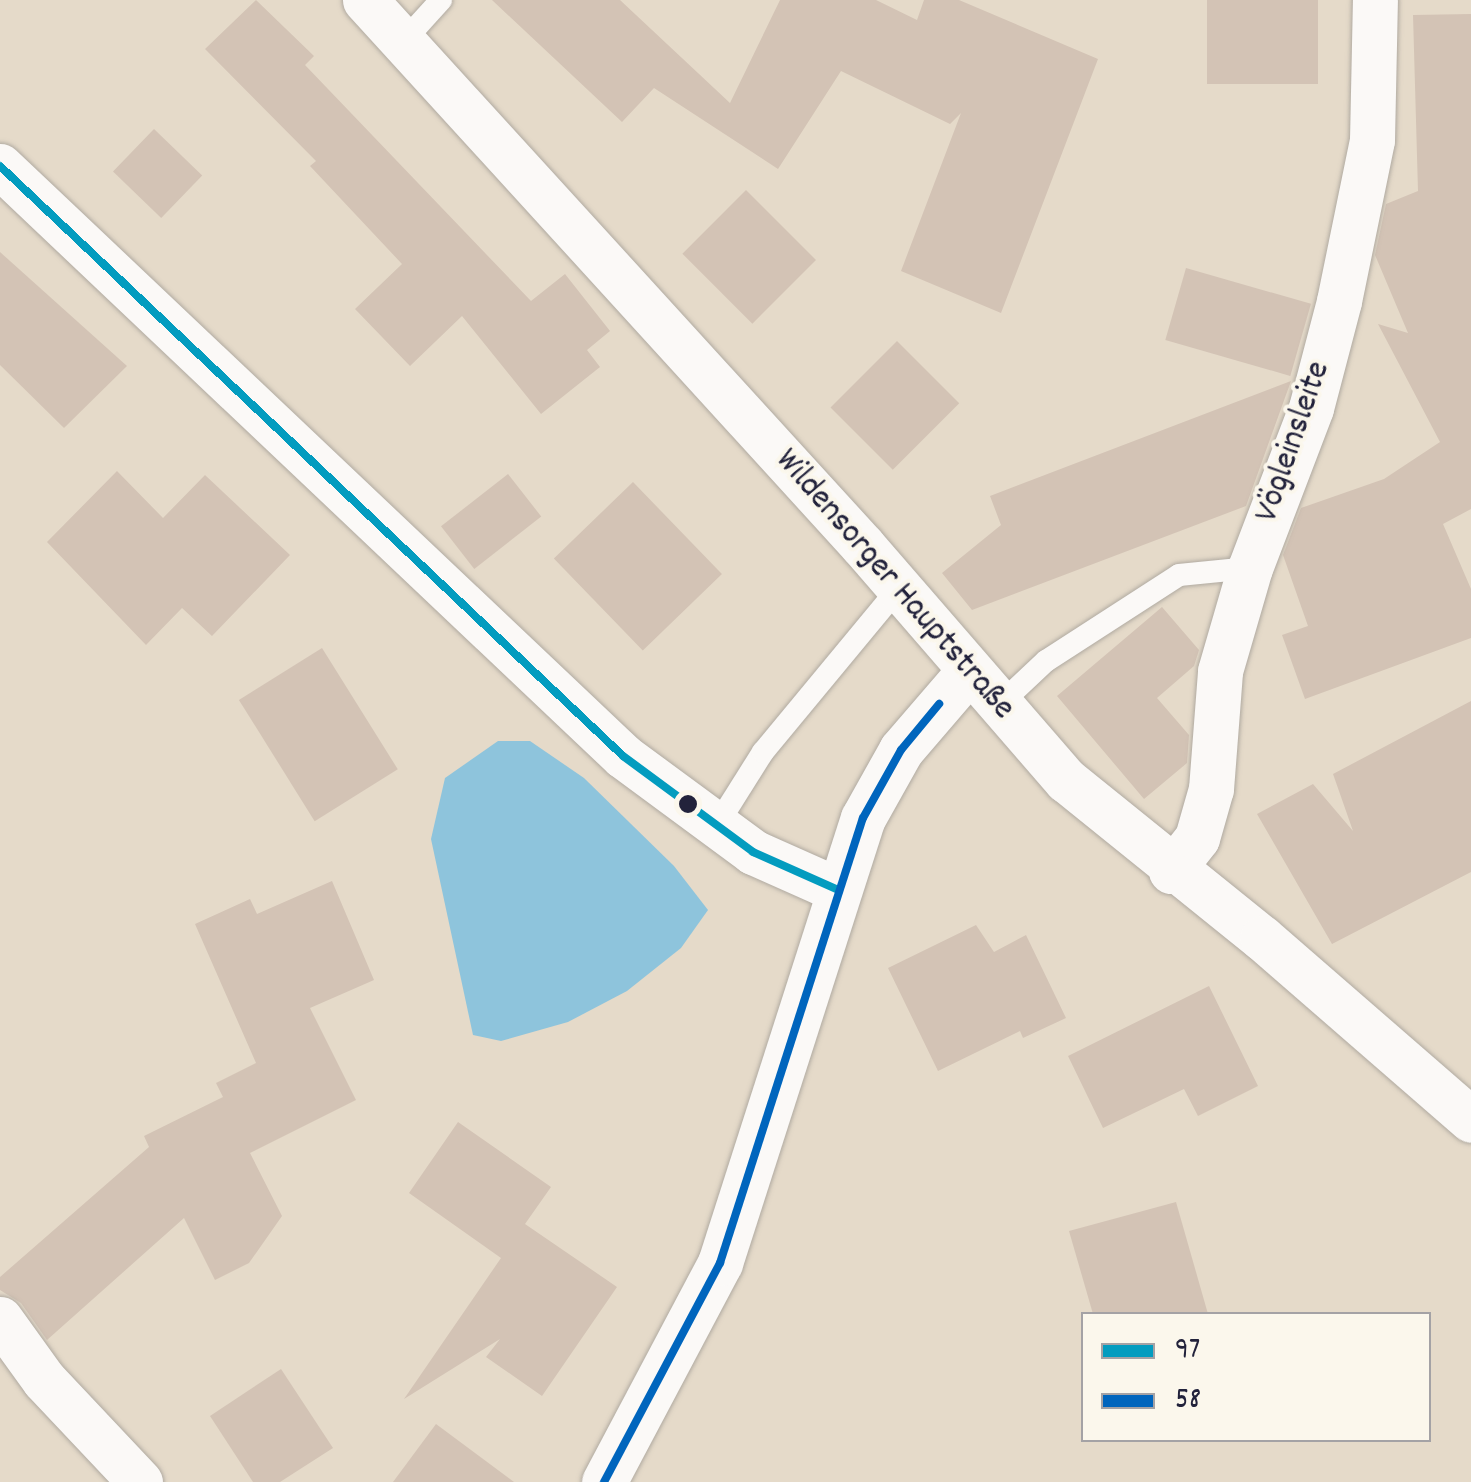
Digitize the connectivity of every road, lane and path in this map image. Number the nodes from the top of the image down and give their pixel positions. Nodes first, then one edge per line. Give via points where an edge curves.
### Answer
1 (365, 0) edge
2 (441, 0) edge
3 (1375, 0) edge
4 (402, 43) junction
5 (0, 166) edge
6 (1250, 568) junction
7 (898, 589) junction
8 (968, 672) junction
9 (998, 706) junction
10 (717, 825) junction
11 (1171, 870) junction
12 (836, 888) junction
13 (1471, 1120) edge
14 (0, 1320) edge
15 (140, 1482) edge
16 (604, 1482) edge

1 - 4 street, Wildensorger Hauptstraße
2 - 4 lane
3 - 6 street, Vögleinsleite via 1372,140 1340,301 1311,408
4 - 7 street, Wildensorger Hauptstraße
5 - 10 street via 623,756
6 - 9 lane via 1179,575 1046,661
6 - 11 street, Vögleinsleite via 1220,671 1211,789 1197,838
7 - 8 street, Wildensorger Hauptstraße
7 - 10 lane via 763,752
8 - 9 street, Wildensorger Hauptstraße
8 - 12 street via 902,750 863,818
9 - 11 street, Wildensorger Hauptstraße via 1066,780
10 - 12 street via 753,852
11 - 13 street, Wildensorger Hauptstraße via 1262,938
12 - 16 street via 720,1263
14 - 15 street via 44,1380

